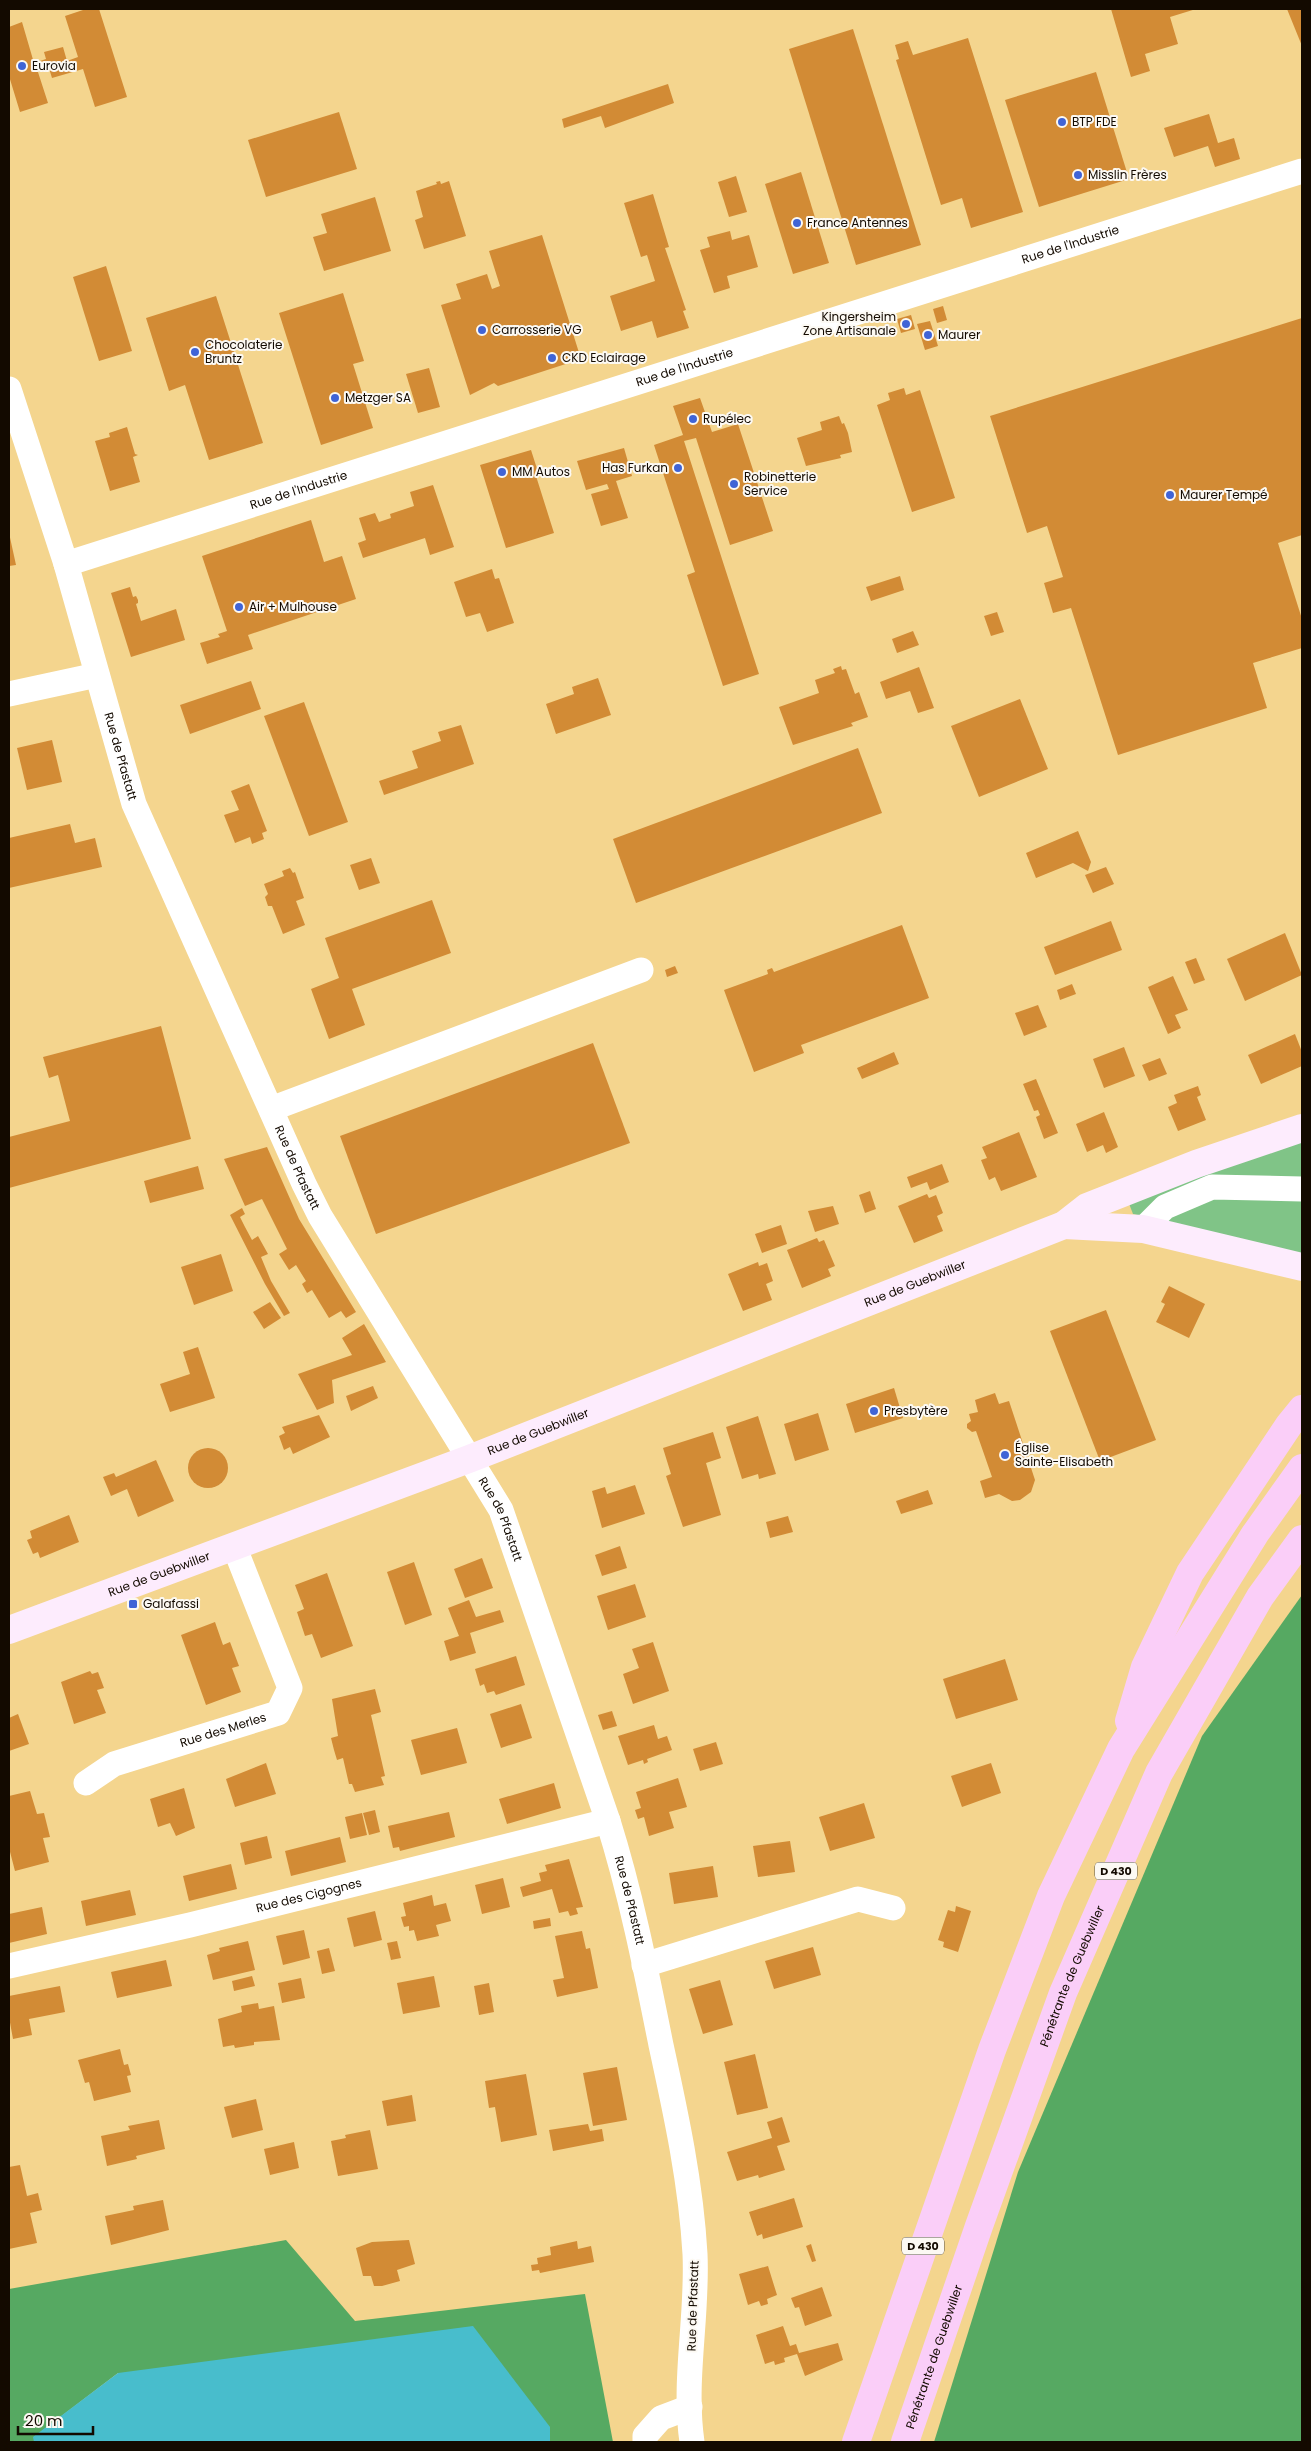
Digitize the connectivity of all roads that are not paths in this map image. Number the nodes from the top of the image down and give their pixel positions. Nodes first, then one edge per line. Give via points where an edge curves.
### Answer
1 (1302, 172) edge
2 (9, 389) edge
3 (66, 564) junction
4 (96, 675) junction
5 (9, 694) edge
6 (641, 970) dead end
7 (271, 1109) junction
8 (1302, 1128) edge
9 (1302, 1189) edge
10 (1064, 1225) junction
11 (1143, 1229) junction
12 (1302, 1267) edge
13 (1302, 1408) edge
14 (469, 1459) junction
15 (1302, 1468) edge
16 (1302, 1539) edge
17 (234, 1546) junction
18 (9, 1630) edge
19 (1121, 1749) junction
20 (86, 1783) dead end
21 (608, 1821) junction
22 (894, 1908) dead end
23 (644, 1965) junction
24 (9, 1966) edge
25 (690, 2407) junction
26 (645, 2442) edge
27 (692, 2442) edge
28 (856, 2442) edge
29 (905, 2442) edge

1 - 3 street, Rue de l'Industrie
2 - 3 street, Rue de Pfastatt
3 - 4 street, Rue de Pfastatt
4 - 5 street
4 - 7 street, Rue de Pfastatt via 134,804
6 - 7 street, Rue de Pfastatt
7 - 14 street, Rue de Pfastatt via 320,1216
8 - 10 main road, Rue de Guebwiller via 1196,1164 1087,1207
9 - 11 street via 1212,1188 1165,1207
10 - 11 main road, Rue de Guebwiller
10 - 14 main road, Rue de Guebwiller
11 - 12 main road, Rue de Guebwiller
13 - 19 highway via 1190,1573 1145,1667
14 - 17 main road, Rue de Guebwiller
14 - 21 street, Rue de Pfastatt via 501,1510
15 - 19 highway, D 430 via 1255,1534
16 - 29 highway, Pénétrante de Guebwiller / D 430 via 1260,1597 1159,1772 1063,1993
17 - 18 main road, Rue de Guebwiller
17 - 20 street, Rue des Merles via 290,1688 278,1713 114,1764
19 - 28 highway, D 430 via 1051,1896 992,2050
21 - 23 street, Rue de Pfastatt via 624,1872
21 - 24 street, Rue des Cigognes via 190,1925
22 - 23 street via 858,1899
23 - 25 street, Rue de Pfastatt via 691,2202 695,2256
25 - 26 street via 661,2418 645,2436
25 - 27 street, Rue de Pfastatt

